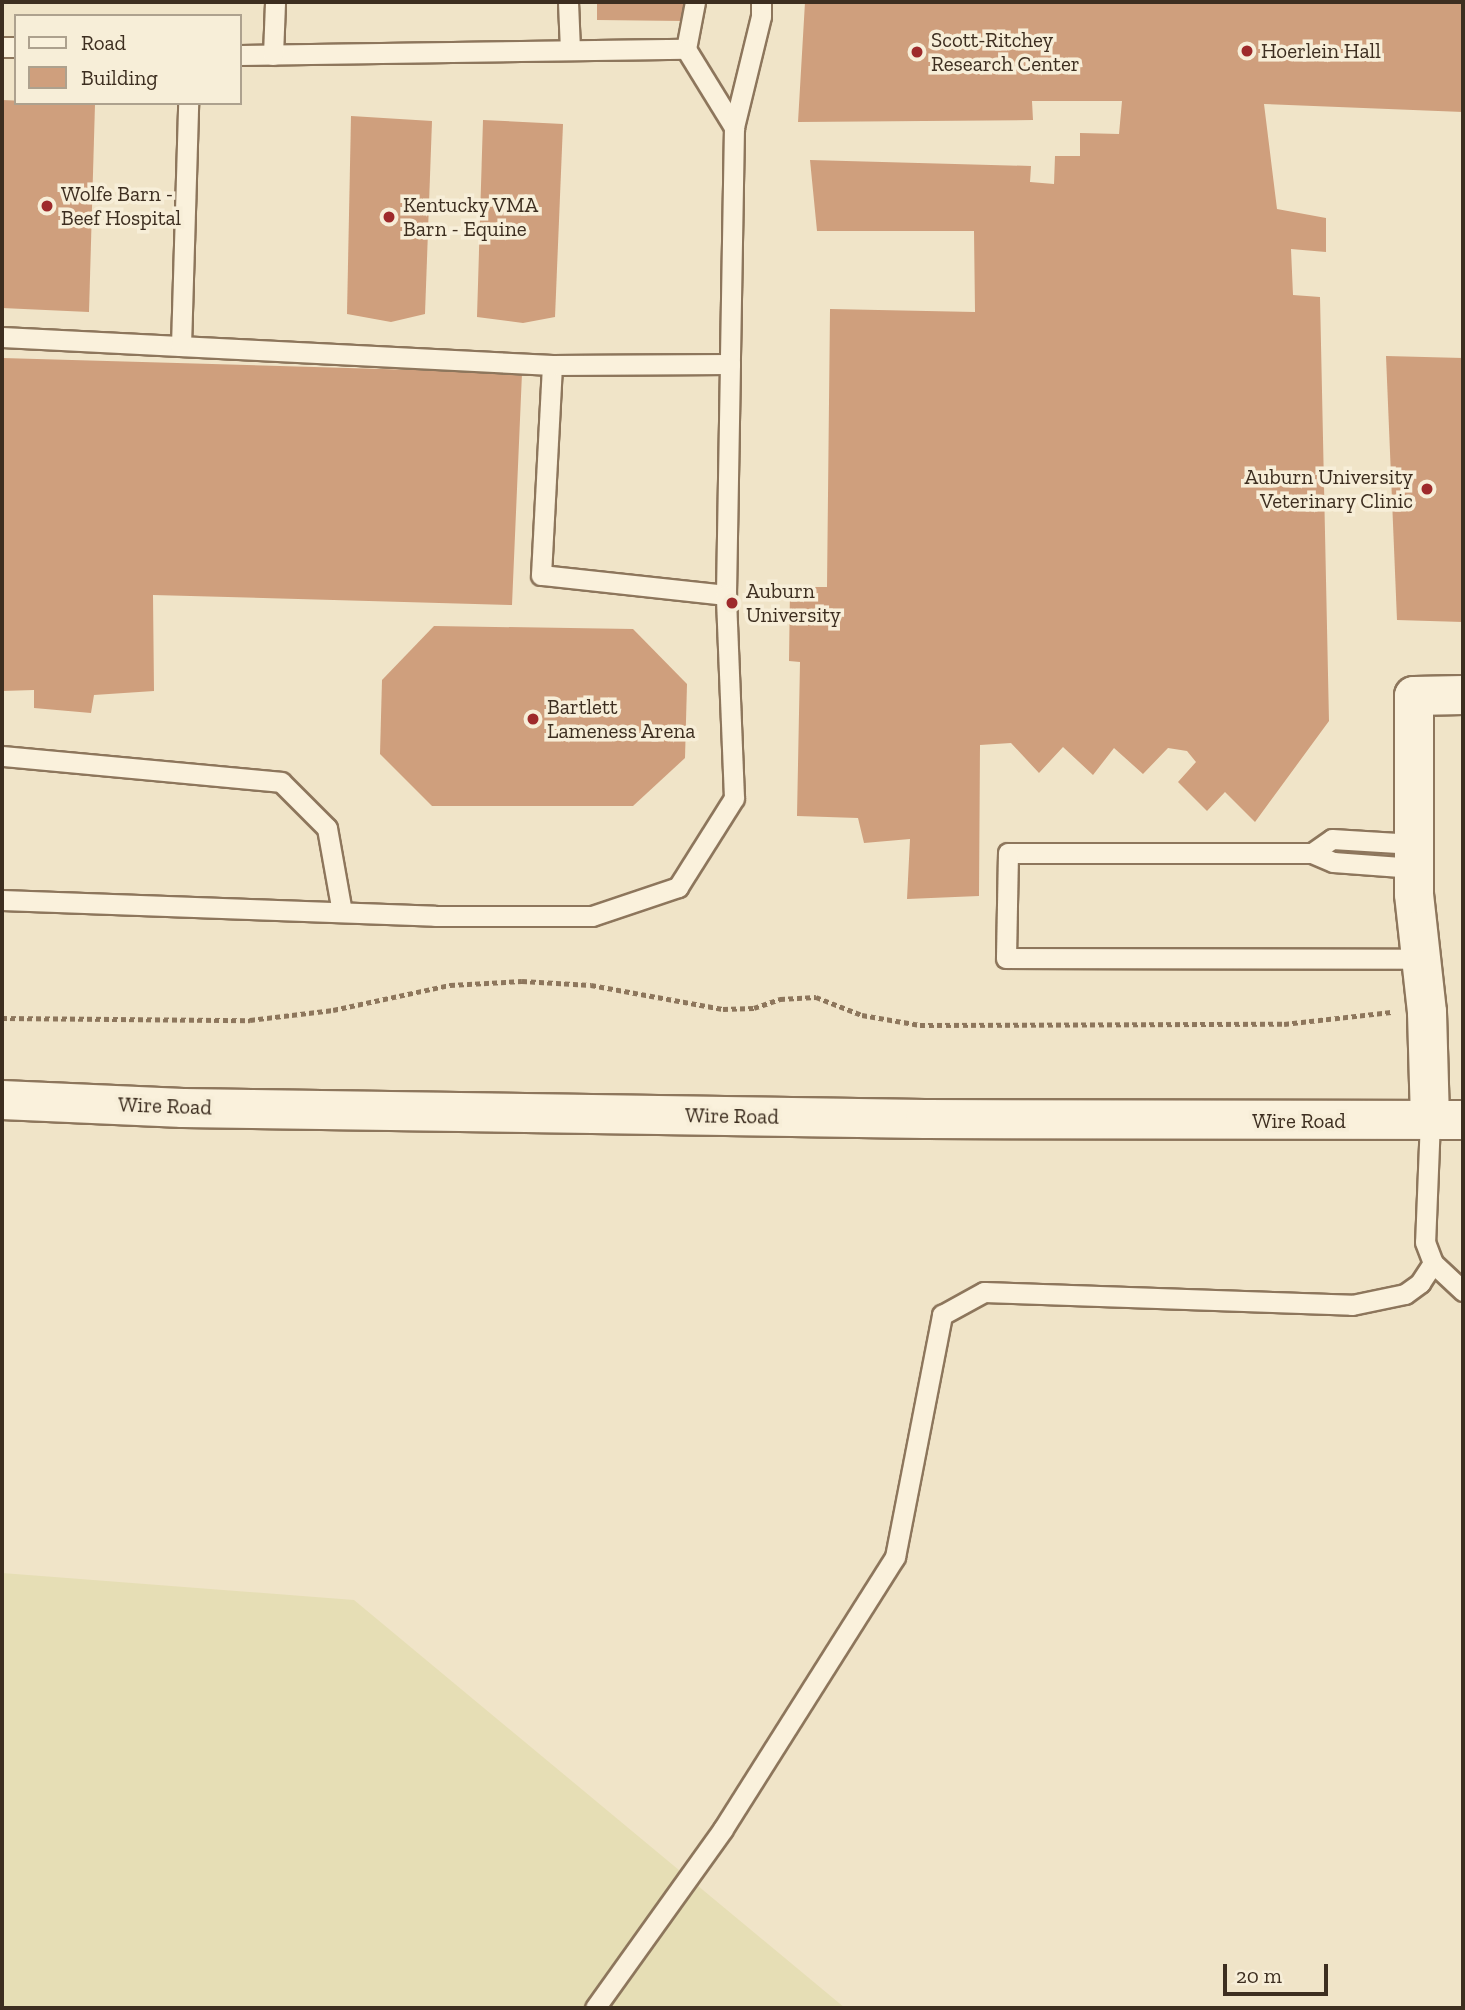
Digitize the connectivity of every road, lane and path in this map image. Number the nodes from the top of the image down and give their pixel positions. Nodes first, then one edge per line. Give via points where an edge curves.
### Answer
1 (275, 2) edge
2 (568, 2) edge
3 (695, 2) edge
4 (761, 2) edge
5 (686, 49) junction
6 (570, 50) junction
7 (242, 55) edge
8 (273, 55) junction
9 (188, 105) edge
10 (734, 127) junction
11 (2, 337) edge
12 (181, 346) junction
13 (730, 364) junction
14 (552, 365) junction
15 (726, 595) junction
16 (1463, 695) edge
17 (2, 756) edge
18 (1414, 856) junction
19 (2, 900) edge
20 (342, 912) junction
21 (1423, 959) junction
22 (1399, 1011) dead end
23 (2, 1018) edge
24 (2, 1100) edge
25 (1447, 1120) edge
26 (1433, 1263) junction
27 (1463, 1291) edge
28 (595, 2008) edge

1 - 8 lane
2 - 6 lane
3 - 5 lane
4 - 10 lane
5 - 6 lane
5 - 10 lane
6 - 8 lane
7 - 8 lane
9 - 12 lane
10 - 13 lane
11 - 12 lane
12 - 14 lane
13 - 14 lane
13 - 15 lane
14 - 15 lane via 541,575
15 - 20 lane via 734,798 678,887 592,916
16 - 18 street via 1414,696
17 - 20 lane via 281,782 327,828
18 - 21 street
18 - 21 lane via 1332,839 1312,853 1008,853 1006,958
19 - 20 lane
21 - 25 street
22 - 23 path via 1284,1024 920,1025 862,1015 816,998 780,999 754,1009 723,1009 592,985 522,981 450,985 333,1010 250,1020
24 - 25 street, Wire Road via 197,1108 1111,1122
25 - 26 lane via 1425,1242
26 - 27 lane
26 - 28 lane via 1420,1283 1405,1294 1352,1305 984,1292 942,1315 895,1557 723,1829

